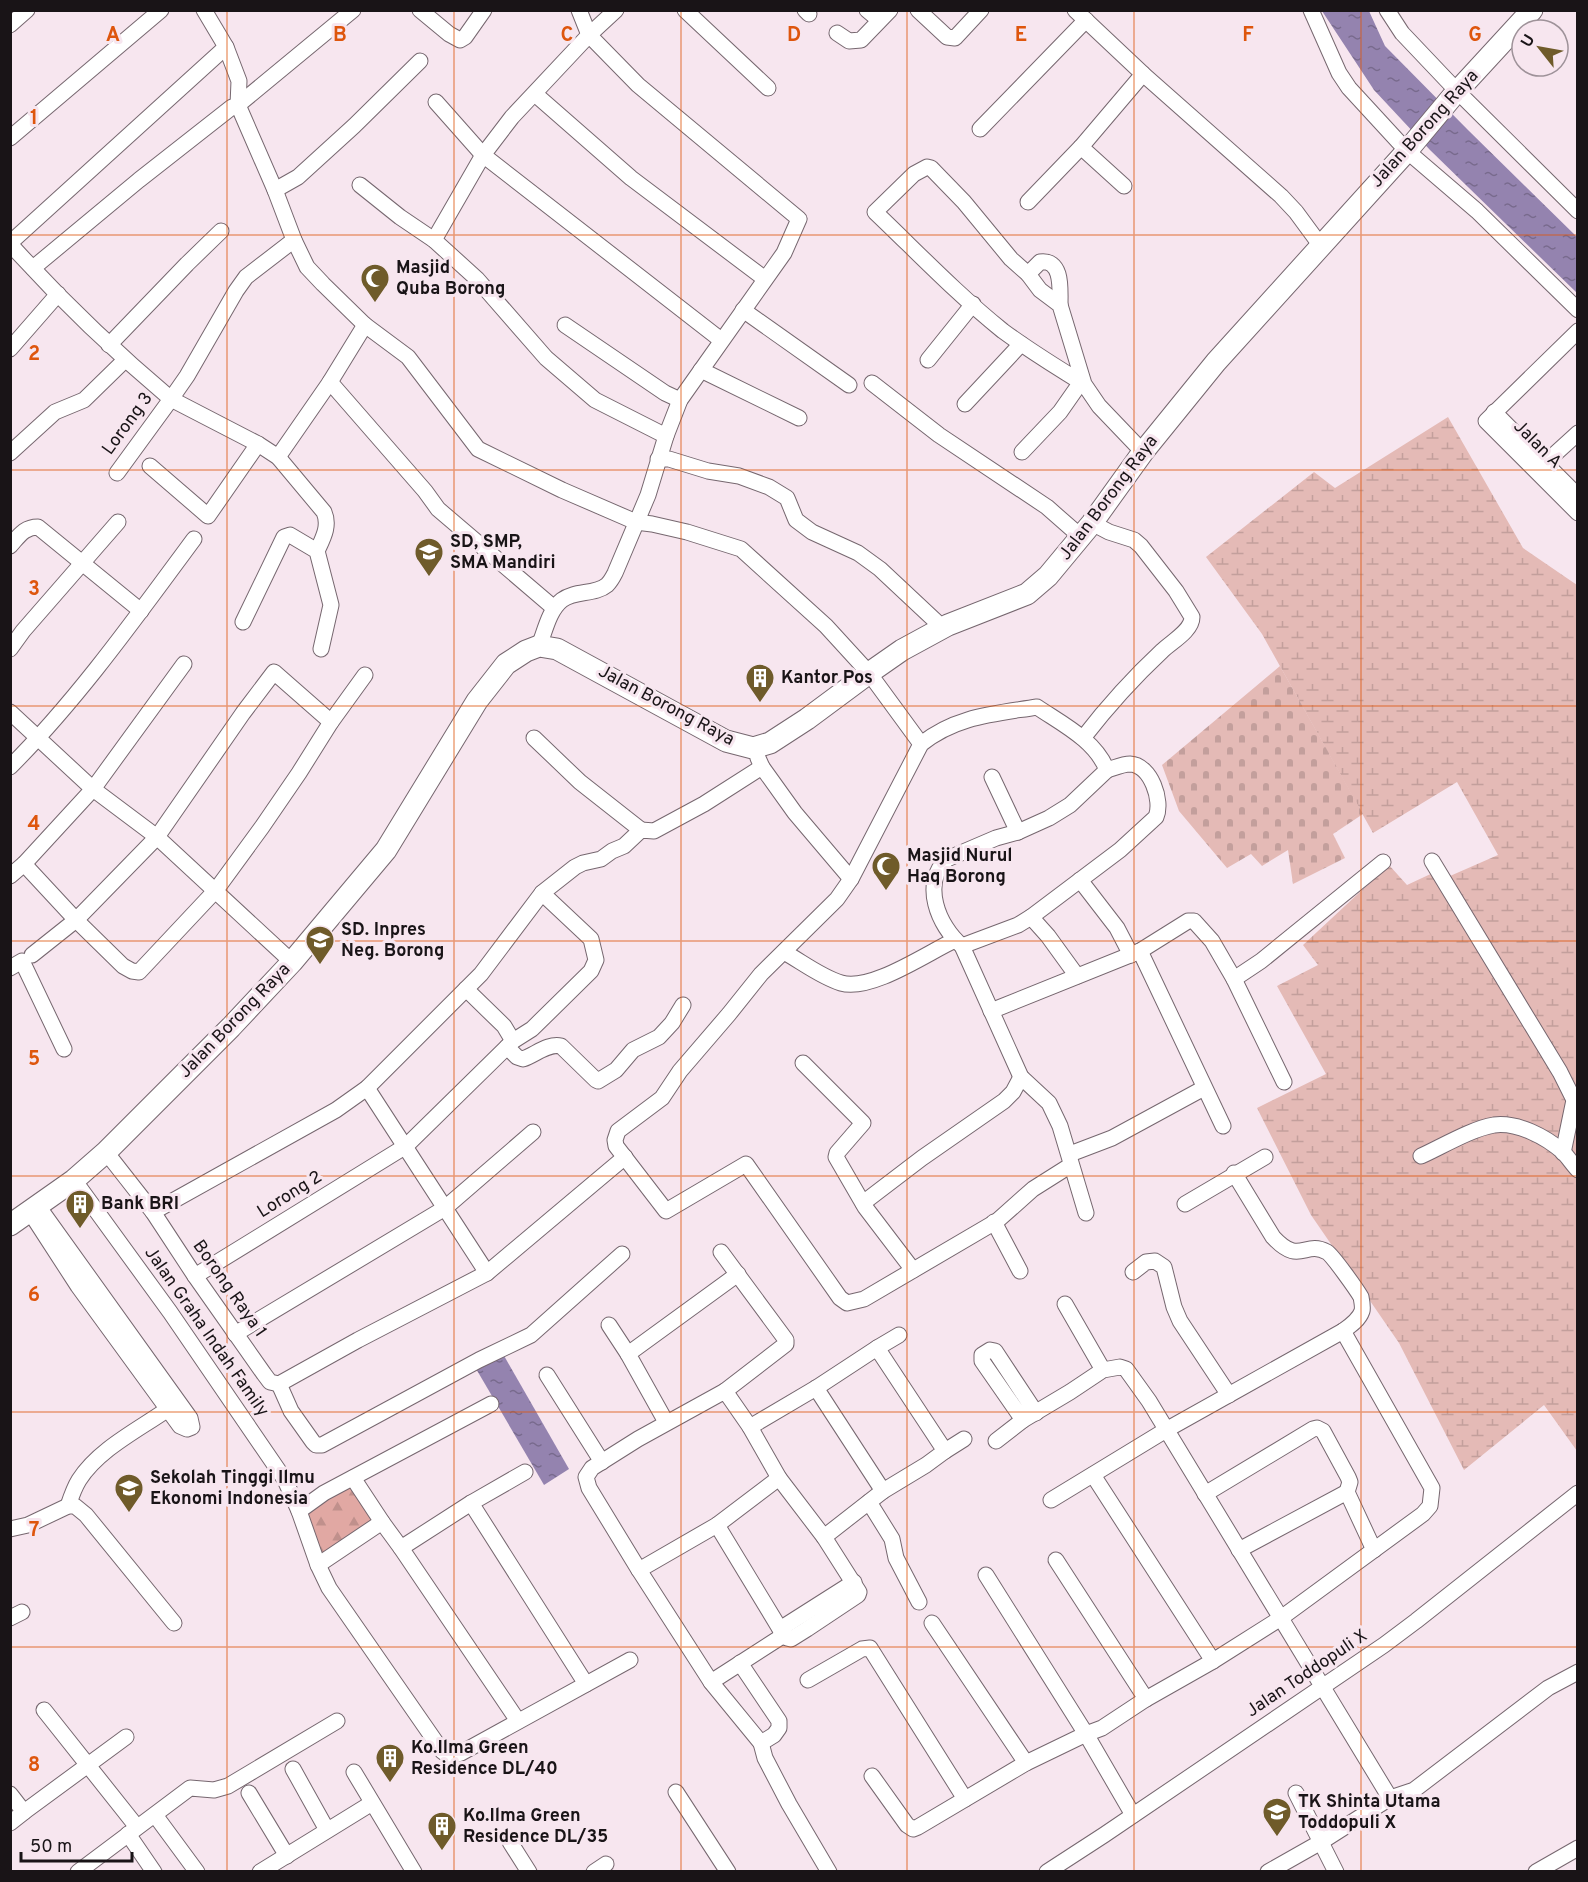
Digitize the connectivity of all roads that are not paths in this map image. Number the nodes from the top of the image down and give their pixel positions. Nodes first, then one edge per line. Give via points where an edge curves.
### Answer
1 (27, 10) edge
2 (161, 10) edge
3 (204, 10) edge
4 (353, 10) edge
5 (420, 10) edge
6 (484, 10) edge
7 (579, 10) edge
8 (616, 10) edge
9 (685, 10) edge
10 (918, 10) edge
11 (981, 10) edge
12 (1311, 10) edge
13 (1387, 10) edge
14 (1532, 10) edge
15 (879, 14) edge
16 (1081, 15) edge
17 (10, 25) edge
18 (837, 33) dead end
19 (589, 35) junction
20 (226, 47) junction
21 (420, 61) dead end
22 (1143, 74) junction
23 (768, 88) dead end
24 (535, 94) junction
25 (1455, 95) junction
26 (436, 102) dead end
27 (238, 105) junction
28 (980, 129) dead end
29 (10, 138) edge
30 (1411, 146) junction
31 (1081, 147) junction
32 (483, 155) junction
33 (360, 184) dead end
34 (1124, 186) dead end
35 (275, 190) junction
36 (1028, 202) dead end
37 (1578, 211) edge
38 (221, 231) dead end
39 (294, 240) junction
40 (434, 240) junction
41 (10, 243) edge
42 (1321, 246) junction
43 (33, 268) junction
44 (1028, 274) junction
45 (765, 279) junction
46 (58, 294) junction
47 (973, 304) junction
48 (1060, 305) junction
49 (743, 310) junction
50 (1578, 310) edge
51 (365, 325) junction
52 (565, 325) dead end
53 (1578, 331) edge
54 (721, 340) junction
55 (1022, 344) junction
56 (109, 345) junction
57 (10, 349) edge
58 (125, 360) junction
59 (928, 360) dead end
60 (700, 370) junction
61 (330, 382) junction
62 (872, 383) dead end
63 (1082, 383) junction
64 (849, 385) dead end
65 (171, 399) junction
66 (680, 400) junction
67 (965, 404) dead end
68 (1494, 412) junction
69 (799, 418) dead end
70 (1578, 433) edge
71 (666, 436) junction
72 (258, 444) junction
73 (1022, 452) dead end
74 (1143, 452) junction
75 (10, 453) edge
76 (278, 457) junction
77 (658, 459) junction
78 (1545, 463) junction
79 (150, 466) dead end
80 (117, 473) dead end
81 (1578, 496) edge
82 (1578, 513) edge
83 (118, 522) dead end
84 (636, 522) junction
85 (1086, 529) junction
86 (194, 539) dead end
87 (10, 546) edge
88 (318, 551) junction
89 (83, 563) junction
90 (554, 608) junction
91 (141, 611) junction
92 (243, 622) dead end
93 (943, 628) junction
94 (539, 646) junction
95 (10, 649) edge
96 (321, 649) dead end
97 (184, 664) dead end
98 (869, 673) junction
99 (365, 675) dead end
100 (10, 712) edge
101 (331, 722) junction
102 (40, 738) junction
103 (534, 738) dead end
104 (1083, 738) junction
105 (921, 744) junction
106 (757, 757) junction
107 (10, 767) edge
108 (1107, 770) junction
109 (992, 777) dead end
110 (93, 789) junction
111 (641, 830) junction
112 (1018, 832) junction
113 (157, 837) junction
114 (1432, 861) dead end
115 (1383, 862) dead end
116 (24, 864) junction
117 (10, 876) edge
118 (851, 879) junction
119 (1080, 880) junction
120 (216, 890) junction
121 (542, 893) junction
122 (1031, 917) junction
123 (76, 920) junction
124 (958, 943) junction
125 (784, 952) junction
126 (1136, 953) junction
127 (32, 955) dead end
128 (292, 962) junction
129 (10, 968) edge
130 (1077, 976) junction
131 (1234, 979) junction
132 (466, 989) junction
133 (684, 1005) dead end
134 (991, 1011) junction
135 (510, 1044) junction
136 (64, 1049) dead end
137 (803, 1063) dead end
138 (1021, 1077) junction
139 (1284, 1082) dead end
140 (367, 1088) junction
141 (1204, 1088) junction
142 (1223, 1126) dead end
143 (533, 1132) dead end
144 (406, 1146) junction
145 (106, 1152) junction
146 (1563, 1153) junction
147 (1265, 1156) dead end
148 (1421, 1156) dead end
149 (625, 1158) junction
150 (1070, 1160) junction
151 (1578, 1170) edge
152 (1234, 1173) junction
153 (74, 1180) junction
154 (863, 1203) junction
155 (1185, 1204) dead end
156 (445, 1208) junction
157 (34, 1209) junction
158 (153, 1212) junction
159 (1086, 1213) dead end
160 (994, 1222) junction
161 (10, 1225) edge
162 (721, 1252) dead end
163 (622, 1254) dead end
164 (914, 1270) junction
165 (1020, 1271) dead end
166 (1133, 1272) dead end
167 (487, 1273) junction
168 (738, 1274) junction
169 (195, 1276) junction
170 (1065, 1304) dead end
171 (609, 1326) dead end
172 (1343, 1331) junction
173 (235, 1334) junction
174 (899, 1335) dead end
175 (877, 1348) junction
176 (628, 1354) junction
177 (1103, 1370) junction
178 (548, 1375) dead end
179 (279, 1384) junction
180 (816, 1388) junction
181 (725, 1391) junction
182 (1229, 1395) junction
183 (491, 1404) dead end
184 (168, 1409) junction
185 (666, 1422) junction
186 (750, 1427) junction
187 (1166, 1430) junction
188 (964, 1439) dead end
189 (996, 1441) dead end
190 (945, 1451) junction
191 (602, 1462) junction
192 (525, 1472) dead end
193 (1093, 1476) junction
194 (353, 1478) junction
195 (779, 1478) junction
196 (884, 1491) junction
197 (1347, 1491) junction
198 (1578, 1493) edge
199 (1205, 1494) junction
200 (1051, 1500) dead end
201 (869, 1502) junction
202 (471, 1503) junction
203 (68, 1506) junction
204 (299, 1511) junction
205 (381, 1522) junction
206 (717, 1525) junction
207 (10, 1529) edge
208 (824, 1537) junction
209 (401, 1548) junction
210 (1239, 1550) junction
211 (1374, 1550) junction
212 (1056, 1560) dead end
213 (318, 1565) junction
214 (639, 1570) junction
215 (986, 1575) dead end
216 (919, 1602) dead end
217 (1281, 1618) junction
218 (174, 1623) dead end
219 (932, 1623) dead end
220 (782, 1632) junction
221 (630, 1660) dead end
222 (1213, 1661) junction
223 (740, 1663) junction
224 (1578, 1672) edge
225 (808, 1680) dead end
226 (711, 1682) junction
227 (586, 1684) junction
228 (1323, 1687) junction
229 (1146, 1699) junction
230 (44, 1710) dead end
231 (518, 1720) junction
232 (337, 1721) dead end
233 (1086, 1734) junction
234 (126, 1737) dead end
235 (761, 1743) junction
236 (1026, 1763) junction
237 (89, 1765) junction
238 (293, 1770) dead end
239 (354, 1772) dead end
240 (872, 1776) dead end
241 (676, 1792) dead end
242 (249, 1793) dead end
243 (1296, 1793) dead end
244 (10, 1794) edge
245 (1390, 1798) junction
246 (965, 1799) junction
247 (372, 1803) junction
248 (24, 1812) junction
249 (155, 1815) junction
250 (1133, 1815) junction
251 (10, 1823) edge
252 (133, 1830) junction
253 (327, 1830) junction
254 (510, 1842) dead end
255 (1321, 1842) junction
256 (1578, 1848) edge
257 (287, 1856) junction
258 (409, 1870) edge
259 (78, 1872) edge
260 (154, 1872) edge
261 (196, 1872) edge
262 (260, 1872) edge
263 (529, 1872) edge
264 (728, 1872) edge
265 (829, 1872) edge
266 (1047, 1872) edge
267 (1268, 1872) edge
268 (1336, 1872) edge
269 (1536, 1872) edge

1 - 17 street
2 - 29 street
3 - 20 street
4 - 27 street
5 - 6 street via 460,40
7 - 19 street
8 - 19 street
9 - 23 street
10 - 11 street via 947,37 955,38
12 - 30 street via 1332,60 1349,88
13 - 25 street
14 - 25 main road, Jalan Borong Raya
15 - 18 street via 861,40 849,40
16 - 22 street
16 - 28 street
19 - 24 street
19 - 45 street via 638,84 799,219 784,253
20 - 27 street via 239,81
20 - 41 street
21 - 35 street via 298,177
22 - 31 street
22 - 42 street via 1281,196
24 - 32 street
24 - 45 street via 631,178
25 - 30 main road, Jalan Borong Raya
25 - 37 street
26 - 32 street
27 - 35 street
27 - 43 street
30 - 42 main road, Jalan Borong Raya
30 - 50 street
31 - 34 street
31 - 36 street
32 - 40 street
32 - 54 street
33 - 40 street
35 - 39 street
38 - 56 street
39 - 51 street via 307,267
39 - 65 street, Lorong 3 via 246,277
40 - 71 street via 477,279 546,358 595,400
41 - 43 street
42 - 74 main road, Jalan Borong Raya via 1216,362
43 - 46 street
44 - 47 street via 941,177 931,168 921,169 875,212
44 - 48 street via 1040,290
44 - 48 street via 1040,262 1052,263 1060,283
45 - 49 street
46 - 56 street
46 - 57 street
47 - 55 street
47 - 59 street
48 - 63 street
49 - 54 street
49 - 64 street
51 - 61 street
51 - 84 street via 408,357 478,449
52 - 66 street
53 - 68 street
54 - 60 street
55 - 63 street
55 - 67 street
56 - 58 street
58 - 65 street
58 - 75 street via 84,400 55,412
60 - 66 street
60 - 69 street
61 - 76 street
61 - 90 street via 438,509
62 - 85 street via 939,435
63 - 73 street
63 - 74 street
65 - 72 street
65 - 80 street, Lorong 3
66 - 71 street
68 - 78 street, Jalan A
68 - 82 street, Jalan A via 1486,422
70 - 78 street
71 - 77 street
72 - 76 street
72 - 79 street via 208,516
74 - 85 main road, Jalan Borong Raya
76 - 88 street via 324,512 326,528
77 - 84 street
77 - 93 street via 740,476 782,494 796,520 880,569
78 - 81 street, Jalan A
83 - 89 street
84 - 90 street via 608,584 564,598
84 - 98 street via 687,532 741,549 826,626
85 - 93 main road, Jalan Borong Raya via 1055,568 1027,594
85 - 104 street via 1109,532 1141,546 1176,591 1192,620 1113,699
86 - 91 street
87 - 89 street via 22,532 38,527
88 - 92 street via 290,534 284,537
88 - 96 street via 331,605
89 - 91 street
89 - 95 street
90 - 94 street
91 - 102 street
93 - 98 main road, Jalan Borong Raya
94 - 106 main road, Jalan Borong Raya via 566,652
94 - 128 main road, Jalan Borong Raya via 496,674 386,850
97 - 110 street
98 - 105 street
98 - 106 main road, Jalan Borong Raya via 770,743
99 - 101 street
100 - 102 street
101 - 113 street via 274,672
101 - 120 street
102 - 107 street
102 - 110 street
103 - 111 street via 580,782
104 - 105 street via 1036,707 973,717 935,733
104 - 108 street
105 - 118 street
106 - 111 street via 704,804 654,831
106 - 118 street via 795,813
108 - 112 street via 1070,806
108 - 119 street via 1129,764 1148,773 1158,812 1146,828
109 - 112 street
110 - 113 street
110 - 116 street
111 - 121 street via 624,846 567,872
112 - 124 street via 996,838 942,864 933,891 934,901
113 - 120 street
113 - 123 street
114 - 146 street via 1574,1100
115 - 131 street via 1262,961
116 - 117 street
116 - 123 street
118 - 125 street via 837,899
119 - 122 street
119 - 126 street
120 - 123 street via 139,972 123,966
120 - 128 street
121 - 132 street
121 - 135 street, Lorong 2 via 591,939 596,960 591,971 532,1029
122 - 124 street via 1018,925
122 - 130 street
123 - 127 street
124 - 125 street via 856,985 842,984
124 - 134 street
125 - 149 street via 761,974 662,1098 618,1131 616,1146
126 - 130 street
126 - 131 street via 1194,921 1212,941
126 - 141 street
128 - 145 main road, Jalan Borong Raya
129 - 136 street via 22,961
130 - 134 street
131 - 139 street
132 - 135 street via 504,1026
132 - 140 street
133 - 135 street via 660,1037 633,1050 616,1070 598,1081 561,1046 523,1059 517,1057
134 - 138 street
135 - 144 street, Lorong 2
137 - 154 street via 863,1123 836,1157
138 - 150 street via 1049,1103
138 - 154 street via 1004,1101
140 - 144 street
140 - 158 street via 336,1110
141 - 142 street
141 - 150 street
143 - 156 street
144 - 156 street
144 - 169 street, Lorong 2
145 - 153 main road, Jalan Borong Raya
145 - 158 street, Borong Raya 1
146 - 148 street via 1540,1136 1503,1125 1483,1128
146 - 151 street
147 - 152 street
149 - 164 street via 666,1211 746,1164 847,1303 864,1299
149 - 167 street
150 - 159 street
150 - 160 street
152 - 155 street
152 - 172 street via 1280,1245 1292,1252 1325,1251 1361,1298 1361,1314
153 - 157 main road, Jalan Borong Raya
153 - 204 street, Jalan Graha Indah Family via 285,1480
154 - 164 street
156 - 167 street
156 - 173 street
157 - 161 main road, Jalan Borong Raya
157 - 184 street via 83,1294
157 - 184 street via 190,1418 192,1427 180,1426
158 - 169 street, Borong Raya 1
160 - 164 street
160 - 165 street
162 - 168 street
163 - 179 street, Borong Raya 1 via 531,1335 318,1445 291,1411
166 - 182 street via 1146,1262 1155,1261 1164,1267 1180,1321
167 - 179 street
168 - 176 street
168 - 181 street via 786,1344
169 - 173 street, Borong Raya 1
170 - 177 street
171 - 176 street
172 - 182 street
172 - 211 street via 1432,1488 1430,1506 1424,1514
173 - 179 street, Borong Raya 1 via 270,1382
174 - 175 street
175 - 180 street
175 - 190 street
176 - 185 street
177 - 187 street via 1126,1369
177 - 189 street
178 - 191 street
180 - 186 street
180 - 196 street
181 - 185 street
181 - 186 street
182 - 187 street
183 - 194 street
184 - 203 street via 92,1464 79,1480
185 - 191 street
186 - 195 street
187 - 193 street
187 - 199 street
188 - 190 street
190 - 196 street
191 - 214 street via 586,1477 589,1488
192 - 202 street
193 - 200 street
193 - 222 street
194 - 204 street
194 - 205 street
195 - 206 street
195 - 208 street
196 - 201 street
197 - 199 street via 1348,1477 1323,1431 1317,1428
197 - 210 street
197 - 211 street
198 - 228 street, Jalan Toddopuli X via 1416,1622
199 - 210 street
201 - 208 street
201 - 216 street via 892,1539 896,1558
202 - 209 street
202 - 227 street
203 - 207 street
203 - 218 street via 75,1506 86,1515
204 - 213 street, Jalan Graha Indah Family
205 - 209 street
205 - 213 street
206 - 214 street
206 - 220 street
208 - 220 street via 860,1592 791,1639
209 - 231 street
210 - 217 street
211 - 217 street
212 - 229 street
213 - 231 street, Jalan Graha Indah Family via 335,1598 447,1755 461,1753
214 - 226 street
215 - 233 street
217 - 222 street
217 - 228 street
219 - 236 street
220 - 223 street
221 - 227 street, Jalan Graha Indah Family
222 - 229 street
223 - 226 street
223 - 235 street via 779,1721 774,1735
224 - 245 street via 1548,1688 1420,1786
225 - 246 street via 869,1648
226 - 235 street
227 - 231 street, Jalan Graha Indah Family
228 - 245 street
228 - 250 street, Jalan Toddopuli X
229 - 233 street
230 - 237 street
232 - 249 street via 228,1786 214,1790 190,1788
233 - 236 street
233 - 250 street
234 - 237 street
235 - 265 street via 789,1804
236 - 246 street
237 - 248 street
237 - 252 street
238 - 253 street
239 - 247 street
240 - 246 street via 913,1828
241 - 264 street
242 - 257 street
243 - 255 street
244 - 248 street
245 - 255 street
247 - 253 street
247 - 258 street
248 - 251 street
249 - 252 street
249 - 261 street
250 - 266 street, Jalan Toddopuli X
252 - 259 street
252 - 260 street
253 - 257 street
254 - 263 street
255 - 267 street
255 - 268 street
256 - 269 street
257 - 262 street

